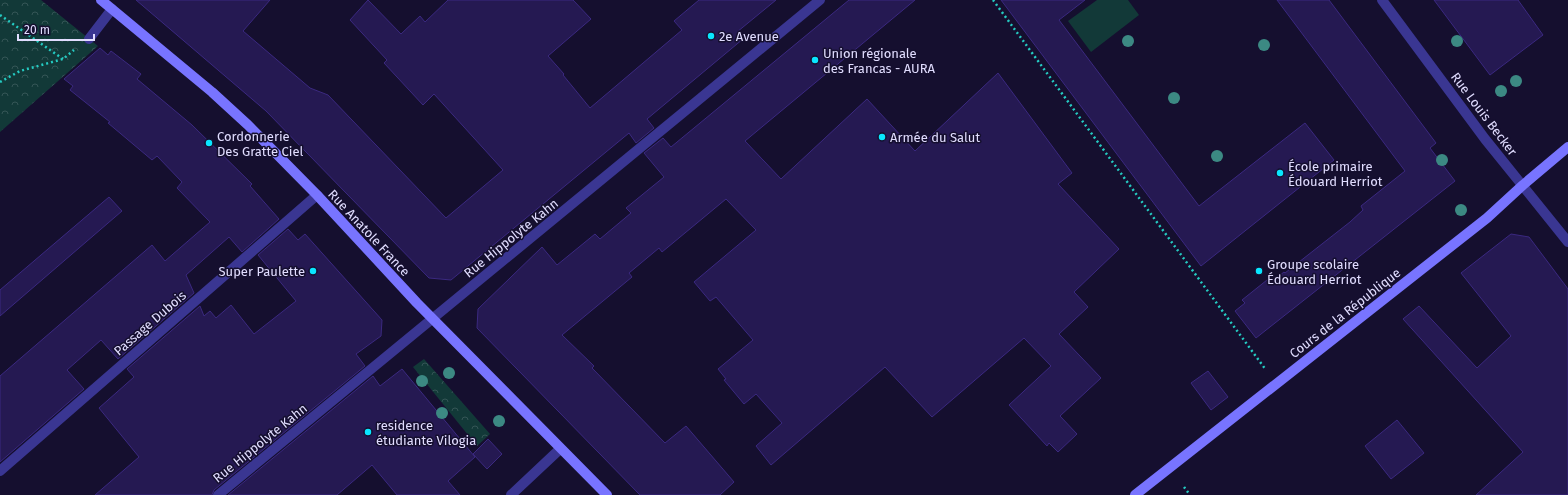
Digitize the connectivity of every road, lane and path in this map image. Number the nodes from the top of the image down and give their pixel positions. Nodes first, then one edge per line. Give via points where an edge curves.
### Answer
1 (101, 0) edge
2 (820, 0) edge
3 (993, 0) edge
4 (1382, 0) edge
5 (112, 9) junction
6 (0, 15) edge
7 (89, 39) joint
8 (63, 59) junction
9 (0, 82) edge
10 (1568, 147) edge
11 (1523, 185) junction
12 (317, 195) junction
13 (1568, 242) edge
14 (433, 319) junction
15 (1277, 383) junction
16 (560, 449) junction
17 (0, 471) edge
18 (1184, 487) dead end
19 (218, 495) edge
20 (511, 495) edge
21 (607, 495) edge
22 (1135, 495) edge
23 (1190, 495) edge

1 - 5 street, Rue Anatole France
2 - 14 street, Rue Hippolyte Kahn
3 - 15 path
4 - 11 street, Rue Louis Becker via 1474,125
5 - 7 street
5 - 12 street, Rue Anatole France via 212,92
6 - 8 path
7 - 8 path
8 - 9 path via 20,71
10 - 11 street, Cours de la République
11 - 13 street, Rue Louis Becker
11 - 15 street, Cours de la République via 1487,218
12 - 14 street, Rue Anatole France
12 - 17 street, Passage Dubois
14 - 16 street, Rue Anatole France
14 - 19 street, Rue Hippolyte Kahn
15 - 22 street, Cours de la République
16 - 20 street
16 - 21 street, Rue Anatole France
18 - 23 path

